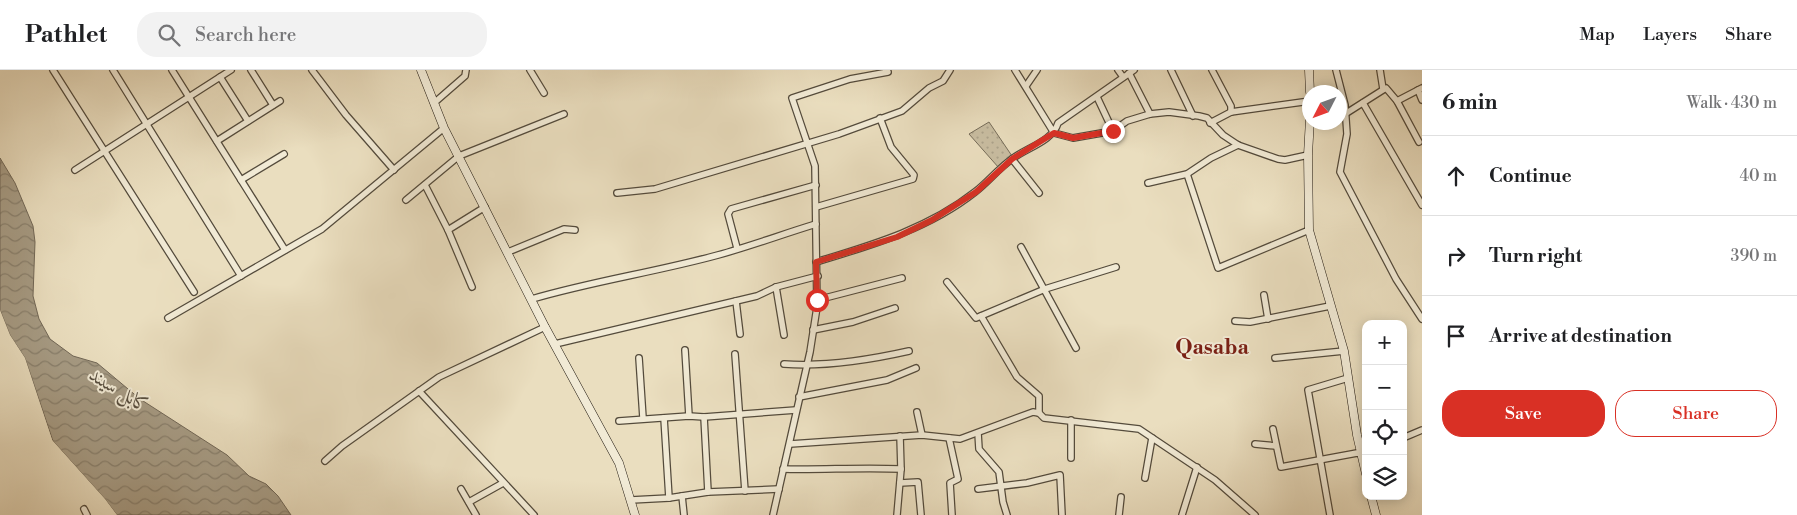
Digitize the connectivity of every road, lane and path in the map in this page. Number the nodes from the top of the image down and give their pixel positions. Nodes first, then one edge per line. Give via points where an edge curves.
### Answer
1 (53, 70) edge
2 (113, 70) edge
3 (172, 70) edge
4 (231, 70) edge
5 (251, 70) edge
6 (312, 70) edge
7 (421, 70) edge
8 (466, 70) edge
9 (530, 70) edge
10 (950, 70) edge
11 (1015, 70) edge
12 (1037, 70) edge
13 (1118, 70) edge
14 (1171, 70) edge
15 (1212, 70) edge
16 (1309, 70) edge
17 (1336, 70) edge
18 (1380, 70) edge
19 (888, 72) dead end
20 (1129, 74) edge
21 (220, 77) junction
22 (1310, 85) edge
23 (1338, 85) edge
24 (1026, 86) junction
25 (1383, 89) junction
26 (1420, 89) edge
27 (544, 93) dead end
28 (189, 97) junction
29 (1097, 97) junction
30 (280, 100) dead end
31 (1422, 100) edge
32 (1397, 101) junction
33 (434, 103) junction
34 (1302, 103) edge
35 (1363, 103) junction
36 (273, 105) junction
37 (1347, 111) edge
38 (1231, 112) junction
39 (564, 114) dead end
40 (1150, 114) junction
41 (1193, 116) junction
42 (880, 118) junction
43 (248, 121) junction
44 (1210, 123) junction
45 (146, 124) junction
46 (444, 128) junction
47 (1309, 130) edge
48 (1346, 130) edge
49 (1113, 131) junction
50 (1054, 133) junction
51 (216, 141) junction
52 (1419, 142) dead end
53 (809, 144) junction
54 (1238, 145) junction
55 (104, 151) junction
56 (284, 154) dead end
57 (1308, 155) junction
58 (459, 156) junction
59 (1012, 159) junction
60 (74, 170) dead end
61 (394, 170) junction
62 (1187, 174) junction
63 (241, 180) junction
64 (1148, 183) dead end
65 (425, 185) junction
66 (816, 185) junction
67 (618, 193) dead end
68 (1039, 193) dead end
69 (406, 200) dead end
70 (1422, 205) edge
71 (485, 207) junction
72 (816, 207) junction
73 (816, 224) junction
74 (448, 230) junction
75 (575, 230) dead end
76 (1309, 230) junction
77 (1021, 247) dead end
78 (737, 248) junction
79 (285, 250) junction
80 (508, 252) junction
81 (816, 262) junction
82 (1116, 267) dead end
83 (241, 276) junction
84 (818, 276) junction
85 (902, 278) dead end
86 (947, 282) dead end
87 (472, 286) dead end
88 (776, 287) junction
89 (1045, 290) junction
90 (194, 292) dead end
91 (1264, 295) dead end
92 (532, 299) junction
93 (817, 300) junction
94 (736, 301) junction
95 (1330, 306) junction
96 (895, 308) dead end
97 (982, 316) junction
98 (168, 318) dead end
99 (1268, 319) junction
100 (1422, 319) edge
101 (1235, 321) dead end
102 (545, 327) junction
103 (813, 330) junction
104 (740, 334) dead end
105 (784, 335) dead end
106 (556, 344) junction
107 (1076, 348) dead end
108 (685, 350) dead end
109 (909, 351) dead end
110 (1344, 351) junction
111 (735, 354) dead end
112 (639, 358) dead end
113 (1275, 358) dead end
114 (784, 364) dead end
115 (807, 366) junction
116 (916, 368) dead end
117 (1348, 378) junction
118 (419, 391) junction
119 (800, 397) junction
120 (796, 410) junction
121 (917, 412) dead end
122 (740, 413) junction
123 (1039, 413) junction
124 (689, 416) junction
125 (704, 417) junction
126 (643, 418) junction
127 (664, 418) junction
128 (1071, 420) junction
129 (619, 421) dead end
130 (1273, 429) dead end
131 (1422, 430) edge
132 (978, 433) junction
133 (922, 435) junction
134 (900, 436) junction
135 (1407, 436) edge
136 (949, 438) junction
137 (1152, 438) junction
138 (790, 444) junction
139 (1255, 444) dead end
140 (1362, 445) edge
141 (1276, 446) junction
142 (1362, 454) edge
143 (1071, 458) dead end
144 (1319, 460) junction
145 (325, 462) dead end
146 (1197, 467) junction
147 (783, 469) junction
148 (901, 469) junction
149 (1145, 478) dead end
150 (503, 483) junction
151 (900, 483) junction
152 (1001, 487) junction
153 (461, 489) dead end
154 (779, 489) junction
155 (978, 489) dead end
156 (745, 491) junction
157 (708, 492) junction
158 (682, 496) junction
159 (1121, 497) dead end
160 (669, 498) junction
161 (631, 500) junction
162 (1372, 500) edge
163 (468, 502) junction
164 (1248, 512) edge
165 (476, 515) edge
166 (534, 515) edge
167 (635, 515) edge
168 (684, 515) edge
169 (773, 515) edge
170 (898, 515) edge
171 (921, 515) edge
172 (952, 515) edge
173 (1007, 515) edge
174 (1062, 515) edge
175 (1119, 515) edge
176 (1182, 515) edge
177 (1255, 515) edge
178 (1330, 515) edge
179 (1376, 515) edge

1 - 55 street
2 - 45 street
3 - 28 street
4 - 21 street
5 - 36 street
6 - 61 street
7 - 33 street
8 - 33 street via 464,76
9 - 27 street
10 - 42 street via 943,81 929,88 902,111
11 - 24 street
12 - 24 street
13 - 20 street
14 - 41 street
15 - 38 street
16 - 22 street
17 - 23 street
18 - 25 street
19 - 53 street via 850,79 792,98
20 - 29 street
20 - 40 street
21 - 28 street
21 - 43 street
24 - 50 street
25 - 32 street via 1389,90
25 - 35 street
26 - 31 street
26 - 32 street
28 - 45 street
28 - 51 street
29 - 49 street
29 - 50 street via 1058,123
30 - 36 street
32 - 52 street
33 - 46 street
34 - 38 street
35 - 37 street
35 - 70 street
36 - 43 street
38 - 44 street
39 - 58 street
40 - 41 street via 1169,112
40 - 49 street via 1127,121
41 - 44 street via 1207,118
42 - 53 street
42 - 72 street via 891,148 914,175 913,179
43 - 51 street
44 - 54 street
45 - 55 street
45 - 83 street
46 - 58 street
46 - 61 street
47 - 57 street
48 - 100 street via 1340,172 1396,279
49 - 50 street via 1073,138
50 - 59 street
51 - 63 street
53 - 66 street
53 - 67 street via 655,189
54 - 57 street via 1285,160
54 - 62 street
55 - 60 street
55 - 90 street
56 - 63 street
57 - 76 street
58 - 65 street
58 - 71 street
59 - 68 street
59 - 81 street via 976,192 932,220 897,237
61 - 79 street via 322,229
62 - 64 street
62 - 76 street via 1218,268
63 - 79 street
65 - 69 street
65 - 74 street
66 - 72 street
66 - 78 street via 730,209 728,214
71 - 74 street
71 - 80 street
72 - 73 street
73 - 78 street
73 - 81 street
74 - 87 street
75 - 80 street via 564,229
76 - 95 street
77 - 89 street
78 - 92 street
79 - 83 street
80 - 92 street
81 - 84 street
82 - 89 street
83 - 98 street
84 - 88 street
84 - 93 street
85 - 93 street
86 - 97 street via 975,318
88 - 94 street
88 - 105 street
89 - 97 street
89 - 107 street
91 - 99 street
92 - 102 street
93 - 103 street
94 - 104 street
94 - 106 street
95 - 99 street
95 - 110 street
96 - 103 street via 853,322
97 - 123 street via 1017,377 1038,396
99 - 101 street
102 - 106 street
102 - 118 street via 439,377
103 - 115 street
106 - 161 street via 619,463
108 - 124 street
109 - 115 street
110 - 113 street
110 - 117 street
111 - 122 street
112 - 126 street
114 - 115 street
115 - 119 street
116 - 119 street via 887,380
117 - 140 street
117 - 144 street via 1308,390
118 - 145 street via 342,446
118 - 150 street
119 - 120 street
120 - 122 street
120 - 138 street
121 - 133 street
122 - 125 street
122 - 156 street
123 - 128 street via 1044,418
123 - 132 street via 1033,412
124 - 125 street
124 - 127 street
125 - 157 street
126 - 127 street
126 - 129 street
127 - 160 street
128 - 137 street via 1138,429
128 - 143 street
130 - 141 street
131 - 135 street
132 - 136 street via 960,439
132 - 152 street via 978,449 999,472
133 - 134 street
133 - 136 street
134 - 138 street
134 - 148 street
136 - 172 street via 958,479 950,484
137 - 146 street
137 - 149 street
138 - 147 street
139 - 141 street
141 - 144 street via 1281,467
142 - 144 street
144 - 178 street
146 - 164 street
146 - 176 street
147 - 148 street
147 - 154 street
148 - 151 street
150 - 163 street
150 - 166 street
151 - 170 street
151 - 171 street via 918,482
152 - 155 street
152 - 173 street
152 - 174 street via 1060,475
153 - 163 street
154 - 156 street
154 - 169 street
156 - 157 street
157 - 158 street
158 - 160 street
158 - 168 street
159 - 175 street
160 - 161 street
161 - 167 street
162 - 179 street
163 - 165 street
164 - 177 street

